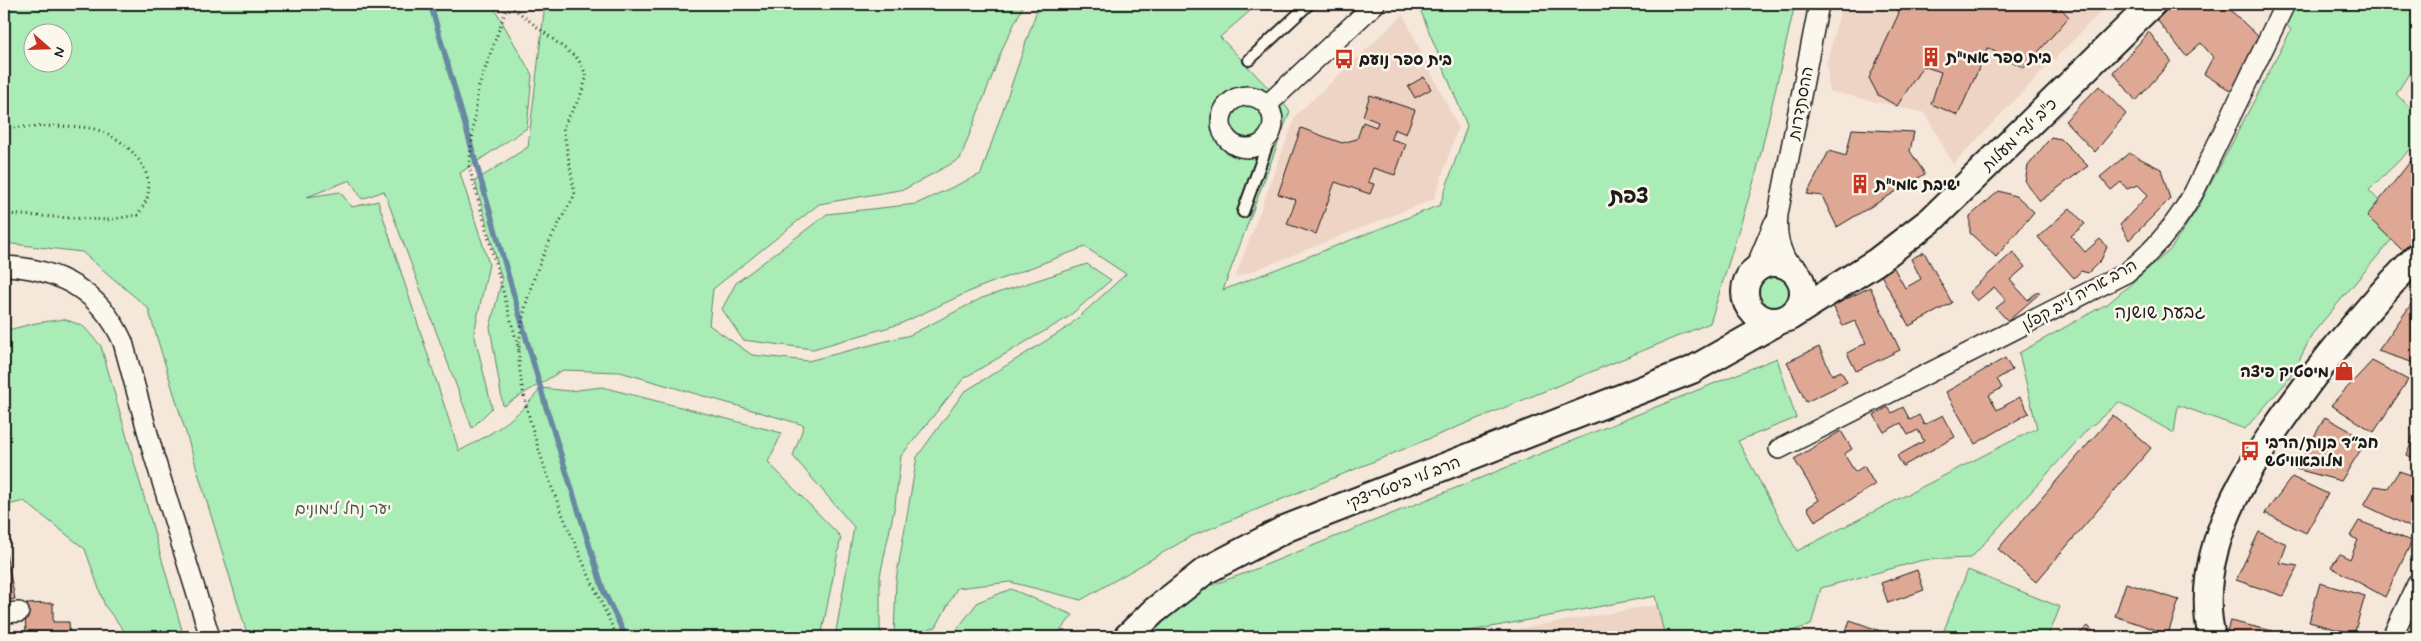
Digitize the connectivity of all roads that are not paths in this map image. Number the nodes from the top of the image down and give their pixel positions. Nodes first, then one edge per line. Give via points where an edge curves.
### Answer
1 (1310, 4) edge
2 (1375, 4) edge
3 (1819, 4) edge
4 (2152, 4) edge
5 (2285, 4) edge
6 (1249, 60) dead end
7 (1267, 104) junction
8 (1272, 129) junction
9 (1780, 203) junction
10 (1244, 212) dead end
11 (2417, 257) edge
12 (4, 266) edge
13 (1795, 273) junction
14 (1856, 274) junction
15 (1750, 280) junction
16 (1783, 319) junction
17 (1700, 365) junction
18 (1779, 449) dead end
19 (2417, 584) edge
20 (210, 637) edge
21 (1127, 637) edge
22 (2212, 637) edge
23 (2392, 637) edge

1 - 6 lane
2 - 7 street
3 - 9 street, ההסתדרות
4 - 14 street, כ"ב ילדי מעלות via 1931,220
5 - 18 street, הרב אריה לייב קפלן via 2194,192 2168,233 2150,254 2126,273
7 - 8 street via 1274,120
7 - 8 street via 1251,96 1235,99 1223,112 1221,121 1224,134 1236,146 1254,148 1269,137
8 - 10 lane
9 - 13 street, ההסתדרות via 1776,233 1778,244
9 - 15 street, ההסתדרות via 1772,231
11 - 22 street via 2329,356 2263,448 2243,483 2224,520 2209,578 2207,606
12 - 20 street via 65,280 94,298 117,326
13 - 14 street, כ"ב ילדי מעלות via 1824,283
13 - 15 street, כ"ב ילדי מעלות via 1779,263 1769,263
13 - 16 street via 1804,290 1802,300 1796,312
14 - 16 street, כ"ב ילדי מעלות
15 - 16 street via 1747,303 1751,309 1767,320
15 - 17 street, הרב לוי ביסטריצקי via 1735,327 1717,353
16 - 17 street, הרב לוי ביסטריצקי
17 - 21 street, הרב לוי ביסטריצקי via 1287,528 1205,571
19 - 23 street

